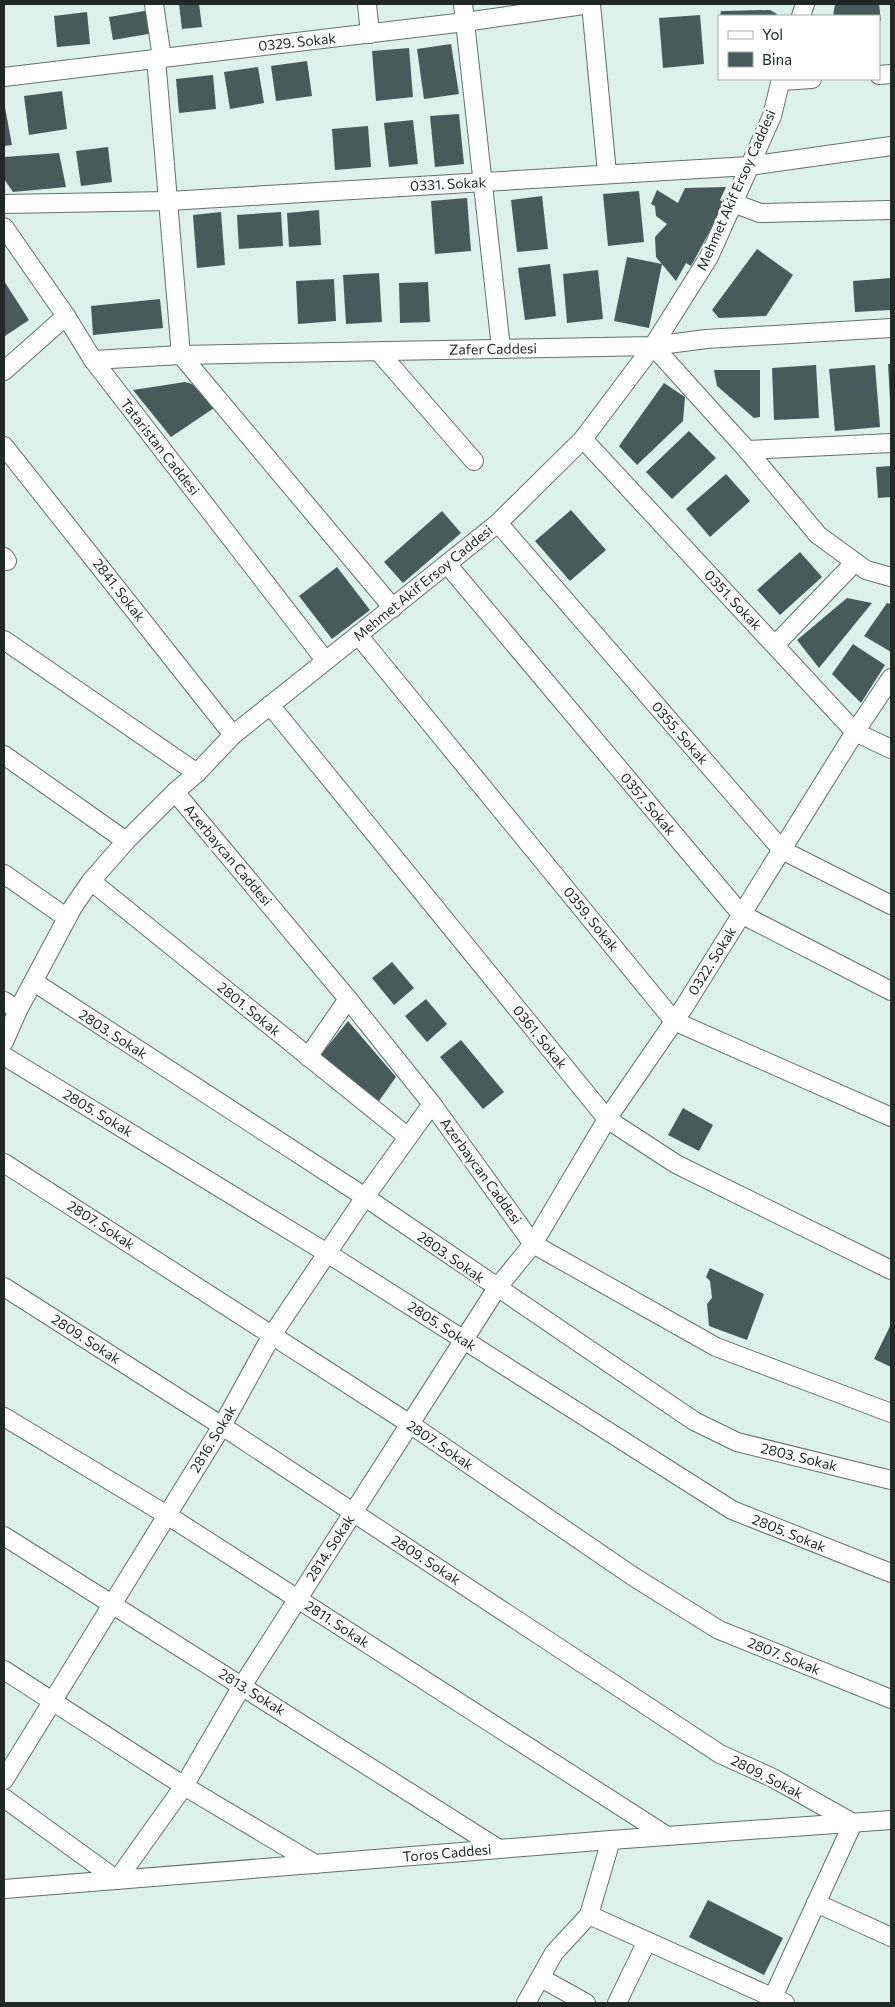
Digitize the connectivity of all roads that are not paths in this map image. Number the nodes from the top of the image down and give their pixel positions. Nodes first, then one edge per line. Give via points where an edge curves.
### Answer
1 (154, 4) edge
2 (367, 4) edge
3 (463, 4) edge
4 (590, 4) edge
5 (465, 22) junction
6 (370, 34) junction
7 (159, 58) junction
8 (4, 77) edge
9 (781, 80) edge
10 (891, 146) edge
11 (748, 166) junction
12 (607, 173) junction
13 (484, 182) junction
14 (169, 200) junction
15 (733, 203) junction
16 (4, 204) edge
17 (891, 210) edge
18 (4, 227) edge
19 (66, 316) junction
20 (891, 328) edge
21 (653, 346) junction
22 (502, 348) junction
23 (379, 352) junction
24 (182, 355) junction
25 (93, 360) junction
26 (4, 371) edge
27 (583, 439) junction
28 (891, 443) edge
29 (4, 446) edge
30 (747, 450) junction
31 (474, 461) dead end
32 (498, 523) junction
33 (855, 562) junction
34 (447, 564) junction
35 (891, 577) edge
36 (393, 608) junction
37 (358, 635) junction
38 (4, 640) edge
39 (775, 645) junction
40 (325, 660) junction
41 (891, 678) edge
42 (270, 705) junction
43 (855, 732) junction
44 (233, 735) junction
45 (891, 749) edge
46 (4, 755) edge
47 (197, 773) junction
48 (175, 792) junction
49 (126, 841) junction
50 (782, 850) junction
51 (4, 874) edge
52 (91, 881) junction
53 (891, 905) edge
54 (741, 914) junction
55 (67, 918) junction
56 (34, 982) junction
57 (891, 990) edge
58 (348, 999) junction
59 (11, 1006) edge
60 (674, 1021) junction
61 (4, 1042) edge
62 (4, 1056) edge
63 (308, 1057) junction
64 (432, 1104) junction
65 (891, 1117) edge
66 (607, 1119) junction
67 (408, 1137) junction
68 (4, 1162) edge
69 (365, 1197) junction
70 (534, 1244) junction
71 (327, 1253) junction
72 (891, 1270) edge
73 (4, 1287) edge
74 (497, 1288) junction
75 (272, 1335) junction
76 (464, 1341) junction
77 (891, 1413) edge
78 (4, 1417) edge
79 (410, 1424) junction
80 (222, 1426) junction
81 (891, 1480) edge
82 (354, 1512) junction
83 (168, 1515) junction
84 (4, 1536) edge
85 (891, 1573) edge
86 (298, 1599) junction
87 (113, 1604) junction
88 (4, 1670) edge
89 (242, 1686) junction
90 (891, 1699) edge
91 (52, 1701) junction
92 (4, 1780) edge
93 (184, 1786) junction
94 (4, 1798) edge
95 (891, 1818) edge
96 (853, 1823) junction
97 (667, 1836) junction
98 (610, 1840) junction
99 (499, 1849) junction
100 (315, 1864) junction
101 (117, 1880) junction
102 (4, 1889) edge
103 (816, 1903) junction
104 (589, 1915) junction
105 (891, 1937) edge
106 (647, 1941) junction
107 (541, 1978) junction
108 (779, 2000) edge
109 (526, 2003) edge
110 (586, 2003) edge
111 (617, 2003) edge

1 - 7 street
2 - 6 street
3 - 5 street
4 - 5 street, 0329. Sokak
4 - 12 street
5 - 6 street, 0329. Sokak
5 - 13 street
6 - 7 street, 0329. Sokak
7 - 8 street, 0329. Sokak
7 - 14 street
9 - 11 street, Mehmet Akif Ersoy Caddesi via 772,116
10 - 11 street, 0331. Sokak
11 - 12 street, 0331. Sokak
11 - 15 street, Mehmet Akif Ersoy Caddesi
12 - 13 street, 0331. Sokak
13 - 14 street, 0331. Sokak
13 - 22 street
14 - 16 street, 0331. Sokak
14 - 24 street
15 - 17 street via 760,213
15 - 21 street, Mehmet Akif Ersoy Caddesi via 709,257
18 - 19 street, Tataristan Caddesi
19 - 25 street, Tataristan Caddesi
19 - 26 street
20 - 21 street, Zafer Caddesi via 706,339
21 - 22 street, Zafer Caddesi
21 - 27 street, Mehmet Akif Ersoy Caddesi
21 - 30 street
22 - 23 street, Zafer Caddesi
23 - 24 street, Zafer Caddesi
23 - 31 street
24 - 25 street, Zafer Caddesi
24 - 36 street
25 - 40 street, Tataristan Caddesi
27 - 32 street, Mehmet Akif Ersoy Caddesi
27 - 39 street, 0351. Sokak
28 - 30 street
29 - 44 street, 2841. Sokak
30 - 33 street via 818,535
32 - 34 street, Mehmet Akif Ersoy Caddesi
32 - 50 street, 0355. Sokak
33 - 35 street via 866,570
33 - 39 street
34 - 36 street, Mehmet Akif Ersoy Caddesi
34 - 54 street, 0357. Sokak
36 - 37 street, Mehmet Akif Ersoy Caddesi
37 - 40 street, Mehmet Akif Ersoy Caddesi
37 - 60 street, 0359. Sokak
38 - 47 street
39 - 43 street, 0351. Sokak
40 - 42 street, Mehmet Akif Ersoy Caddesi
41 - 43 street, 0322. Sokak
42 - 44 street, Mehmet Akif Ersoy Caddesi
42 - 66 street, 0361. Sokak
43 - 45 street, 0351. Sokak
43 - 50 street, 0322. Sokak
44 - 47 street, Mehmet Akif Ersoy Caddesi
46 - 49 street
47 - 48 street, Mehmet Akif Ersoy Caddesi
48 - 49 street, Mehmet Akif Ersoy Caddesi
48 - 58 street, Azerbaycan Caddesi
49 - 52 street, Mehmet Akif Ersoy Caddesi
50 - 53 street, 0355. Sokak
50 - 54 street, 0322. Sokak
51 - 55 street
52 - 55 street, Mehmet Akif Ersoy Caddesi
52 - 63 street, 2801. Sokak
54 - 57 street, 0357. Sokak
54 - 60 street, 0322. Sokak
55 - 56 street, Mehmet Akif Ersoy Caddesi
56 - 59 street, Mehmet Akif Ersoy Caddesi
56 - 69 street, 2803. Sokak
58 - 63 street
58 - 64 street, Azerbaycan Caddesi
59 - 61 street, Mehmet Akif Ersoy Caddesi
60 - 65 street, 0359. Sokak
60 - 66 street, 0322. Sokak
62 - 71 street, 2805. Sokak
63 - 67 street, 2801. Sokak
64 - 67 street, 2816. Sokak
64 - 70 street, Azerbaycan Caddesi
66 - 70 street, 0322. Sokak
66 - 72 street, 0361. Sokak via 676,1164
67 - 69 street, 2816. Sokak
68 - 75 street, 2807. Sokak
69 - 71 street, 2816. Sokak
69 - 74 street, 2803. Sokak
70 - 74 street, 2814. Sokak
70 - 77 street, Azerbaycan Caddesi via 716,1347
71 - 75 street, 2816. Sokak
71 - 76 street, 2805. Sokak
73 - 80 street, 2809. Sokak
74 - 76 street, 2814. Sokak
74 - 81 street, 2803. Sokak via 694,1421 737,1442
75 - 79 street, 2807. Sokak
75 - 80 street, 2816. Sokak
76 - 79 street, 2814. Sokak
76 - 85 street, 2805. Sokak via 732,1510
78 - 83 street, 2811. Sokak
79 - 82 street, 2814. Sokak
79 - 90 street, 2807. Sokak via 634,1577 720,1630
80 - 82 street, 2809. Sokak
80 - 83 street, 2816. Sokak
82 - 86 street, 2814. Sokak
82 - 96 street, 2809. Sokak via 720,1754 773,1778
83 - 86 street, 2811. Sokak
83 - 87 street, 2816. Sokak
84 - 87 street, 2813. Sokak
86 - 89 street, 2814. Sokak
86 - 97 street, 2811. Sokak
87 - 89 street, 2813. Sokak
87 - 91 street, 2816. Sokak
88 - 91 street
89 - 93 street, 2814. Sokak
89 - 99 street, 2813. Sokak
91 - 92 street, 2816. Sokak
91 - 93 street
93 - 100 street
93 - 101 street, 2814. Sokak
94 - 101 street
95 - 96 street, Toros Caddesi
96 - 97 street, Toros Caddesi
96 - 103 street
97 - 98 street, Toros Caddesi
98 - 99 street, Toros Caddesi
98 - 104 street
99 - 100 street, Toros Caddesi
100 - 101 street, Toros Caddesi
101 - 102 street, Toros Caddesi
103 - 105 street
103 - 108 street
104 - 106 street
104 - 107 street via 554,1953
106 - 108 street
106 - 111 street
107 - 109 street
107 - 110 street

